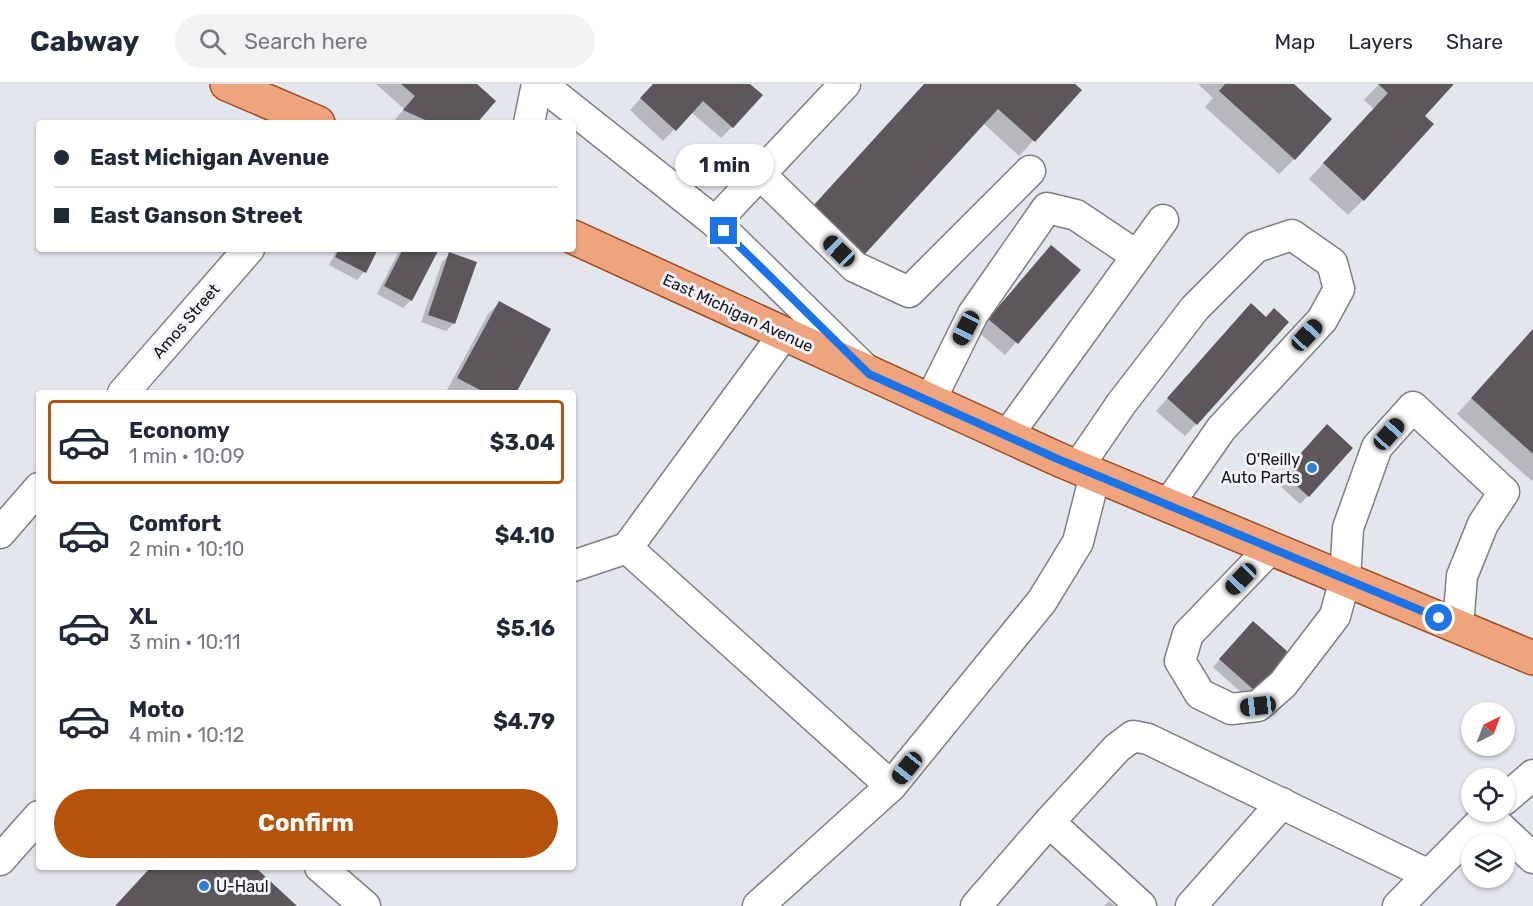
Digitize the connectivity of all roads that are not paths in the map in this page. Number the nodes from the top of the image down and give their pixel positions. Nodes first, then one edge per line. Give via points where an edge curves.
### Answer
1 (227, 84) edge
2 (539, 84) edge
3 (844, 84) edge
4 (311, 120) edge
5 (530, 120) edge
6 (1030, 171) dead end
7 (760, 174) junction
8 (1163, 219) dead end
9 (715, 222) junction
10 (576, 238) edge
11 (246, 252) edge
12 (1137, 256) junction
13 (784, 334) junction
14 (869, 374) junction
15 (126, 390) edge
16 (930, 401) junction
17 (1007, 436) junction
18 (1087, 471) junction
19 (36, 491) edge
20 (1168, 505) junction
21 (0, 533) edge
22 (627, 548) junction
23 (1271, 548) junction
24 (576, 565) edge
25 (1345, 579) junction
26 (1458, 626) junction
27 (1533, 658) edge
28 (891, 786) junction
29 (1282, 803) junction
30 (1515, 805) edge
31 (36, 819) edge
32 (1049, 822) junction
33 (1484, 822) edge
34 (1533, 858) edge
35 (0, 860) edge
36 (326, 870) edge
37 (1427, 874) junction
38 (365, 906) edge
39 (758, 906) edge
40 (976, 906) edge
41 (1141, 906) edge
42 (1191, 906) edge
43 (1398, 906) edge

1 - 4 main road
2 - 5 street
2 - 9 street
3 - 7 street
6 - 7 street via 909,292 855,267
7 - 9 street
8 - 12 street
9 - 14 street
10 - 13 main road, East Michigan Avenue
11 - 15 street, Amos Street
12 - 16 street via 1077,215 1047,208 973,314
12 - 17 street
13 - 14 main road, East Michigan Avenue
13 - 22 street
14 - 16 main road, East Michigan Avenue
16 - 17 main road, East Michigan Avenue
17 - 18 main road, East Michigan Avenue
18 - 20 main road, East Michigan Avenue
18 - 20 street via 1121,404 1195,308 1256,247 1292,235 1332,263 1339,289 1322,320 1221,429
18 - 28 street via 1078,542 1042,601
19 - 21 street
20 - 23 main road, East Michigan Avenue
22 - 24 street
22 - 28 street
23 - 25 main road, East Michigan Avenue
23 - 25 street via 1188,634 1180,661 1200,694 1231,709 1258,706 1283,684 1335,616
25 - 26 main road, East Michigan Avenue
25 - 26 street via 1348,528 1377,447 1413,407 1504,492 1483,524 1462,576
26 - 27 main road, East Michigan Avenue
28 - 39 street
29 - 32 street via 1148,739 1133,736 1117,748
29 - 37 street
29 - 42 street
30 - 34 street
31 - 35 street
32 - 40 street
32 - 41 street
33 - 37 street
36 - 38 street
37 - 43 street

